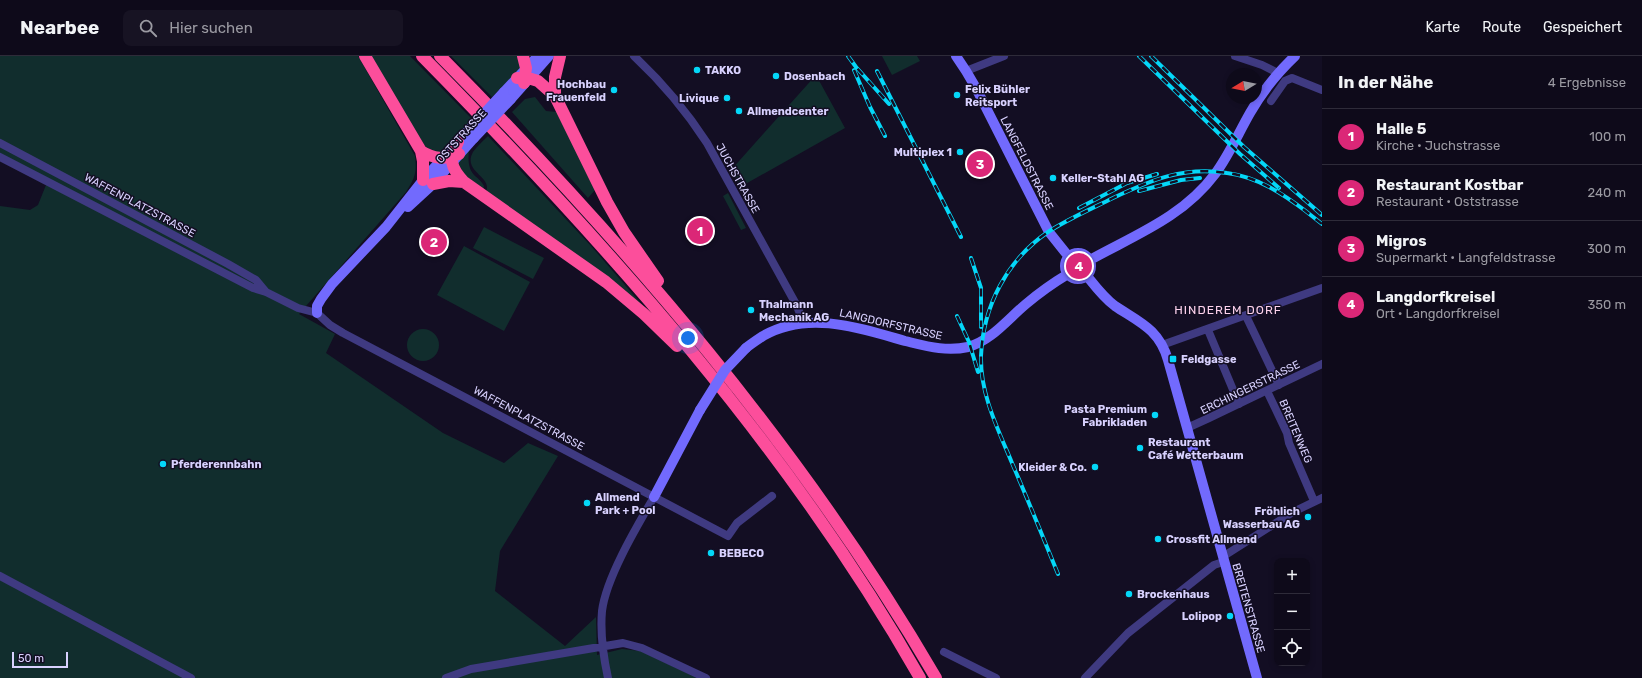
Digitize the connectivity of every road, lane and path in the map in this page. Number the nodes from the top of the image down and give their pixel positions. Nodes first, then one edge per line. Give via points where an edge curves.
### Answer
1 (365, 56) edge
2 (422, 56) edge
3 (440, 56) edge
4 (523, 56) edge
5 (538, 56) edge
6 (549, 56) edge
7 (560, 56) edge
8 (634, 56) edge
9 (956, 56) edge
10 (1004, 56) edge
11 (1235, 56) edge
12 (1295, 56) edge
13 (966, 71) junction
14 (1278, 73) junction
15 (524, 77) junction
16 (1322, 90) edge
17 (555, 96) junction
18 (1271, 101) dead end
19 (0, 143) edge
20 (421, 151) junction
21 (453, 155) junction
22 (0, 157) edge
23 (428, 182) junction
24 (464, 182) junction
25 (1069, 257) junction
26 (1090, 260) junction
27 (1068, 274) junction
28 (1087, 276) junction
29 (1322, 288) edge
30 (266, 292) junction
31 (317, 313) junction
32 (1246, 316) junction
33 (802, 324) junction
34 (1208, 330) junction
35 (698, 339) junction
36 (1162, 345) junction
37 (1322, 364) edge
38 (1280, 385) junction
39 (718, 386) junction
40 (1267, 391) junction
41 (1239, 404) junction
42 (1187, 428) junction
43 (654, 496) junction
44 (772, 496) dead end
45 (1318, 500) edge
46 (1222, 559) junction
47 (0, 576) edge
48 (602, 647) junction
49 (944, 652) dead end
50 (191, 678) edge
51 (446, 678) edge
52 (608, 678) edge
53 (706, 678) edge
54 (920, 678) edge
55 (936, 678) edge
56 (996, 678) edge
57 (1085, 678) edge
58 (1257, 678) edge

1 - 20 highway
2 - 39 highway via 580,224 650,303
3 - 35 highway via 573,195
4 - 15 highway
5 - 15 street, OSTSTRASSE
6 - 15 street, OSTSTRASSE
7 - 17 highway via 554,77
8 - 33 street, JUCHSTRASSE via 662,83 692,119 794,302
9 - 13 street, LANGFELDSTRASSE
10 - 13 street
11 - 14 street
12 - 14 street
13 - 25 street, LANGFELDSTRASSE via 1048,232
14 - 26 street via 1250,112 1220,168 1198,194 1175,213
15 - 17 highway via 538,81
15 - 21 street, OSTSTRASSE, bridge
16 - 18 street via 1292,78 1285,82
17 - 35 highway via 619,222
19 - 30 street, WAFFENPLATZSTRASSE via 228,264 256,280
20 - 21 highway via 433,158
20 - 23 highway
21 - 23 street, OSTSTRASSE
21 - 24 highway via 455,170
22 - 30 street, WAFFENPLATZSTRASSE via 253,288
23 - 24 highway
23 - 31 street, OSTSTRASSE via 332,284 317,306
24 - 39 highway via 615,288
25 - 26 street via 1080,253
25 - 27 street via 1065,267
26 - 28 street via 1091,270
27 - 28 street via 1075,279
27 - 33 street, LANGDORFSTRASSE via 1040,293 985,339 961,348 934,348 833,323
28 - 36 street, BREITENSTRASSE via 1107,300 1150,328
29 - 32 street
30 - 31 street, WAFFENPLATZSTRASSE via 298,308
31 - 43 street, WAFFENPLATZSTRASSE via 343,333
32 - 34 street
32 - 38 street
33 - 43 street, LANGDORFSTRASSE, bridge via 764,336 746,348 725,370 700,410
34 - 36 street
34 - 41 street
35 - 55 highway via 825,505 880,587
36 - 42 street, BREITENSTRASSE
37 - 38 street, ERCHINGERSTRASSE
38 - 40 street, ERCHINGERSTRASSE
39 - 54 highway via 836,544
40 - 41 street, ERCHINGERSTRASSE
40 - 45 street, BREITENWEG via 1287,433 1289,443
41 - 42 street, ERCHINGERSTRASSE
42 - 46 street, BREITENSTRASSE
43 - 44 street, WAFFENPLATZSTRASSE via 728,536 737,523
43 - 48 street via 609,588 603,609
45 - 46 street via 1293,512
46 - 57 street via 1128,633
46 - 58 street, BREITENSTRASSE
47 - 50 street
48 - 51 street via 471,669
48 - 52 street
48 - 53 street via 623,643 642,648
49 - 56 street

